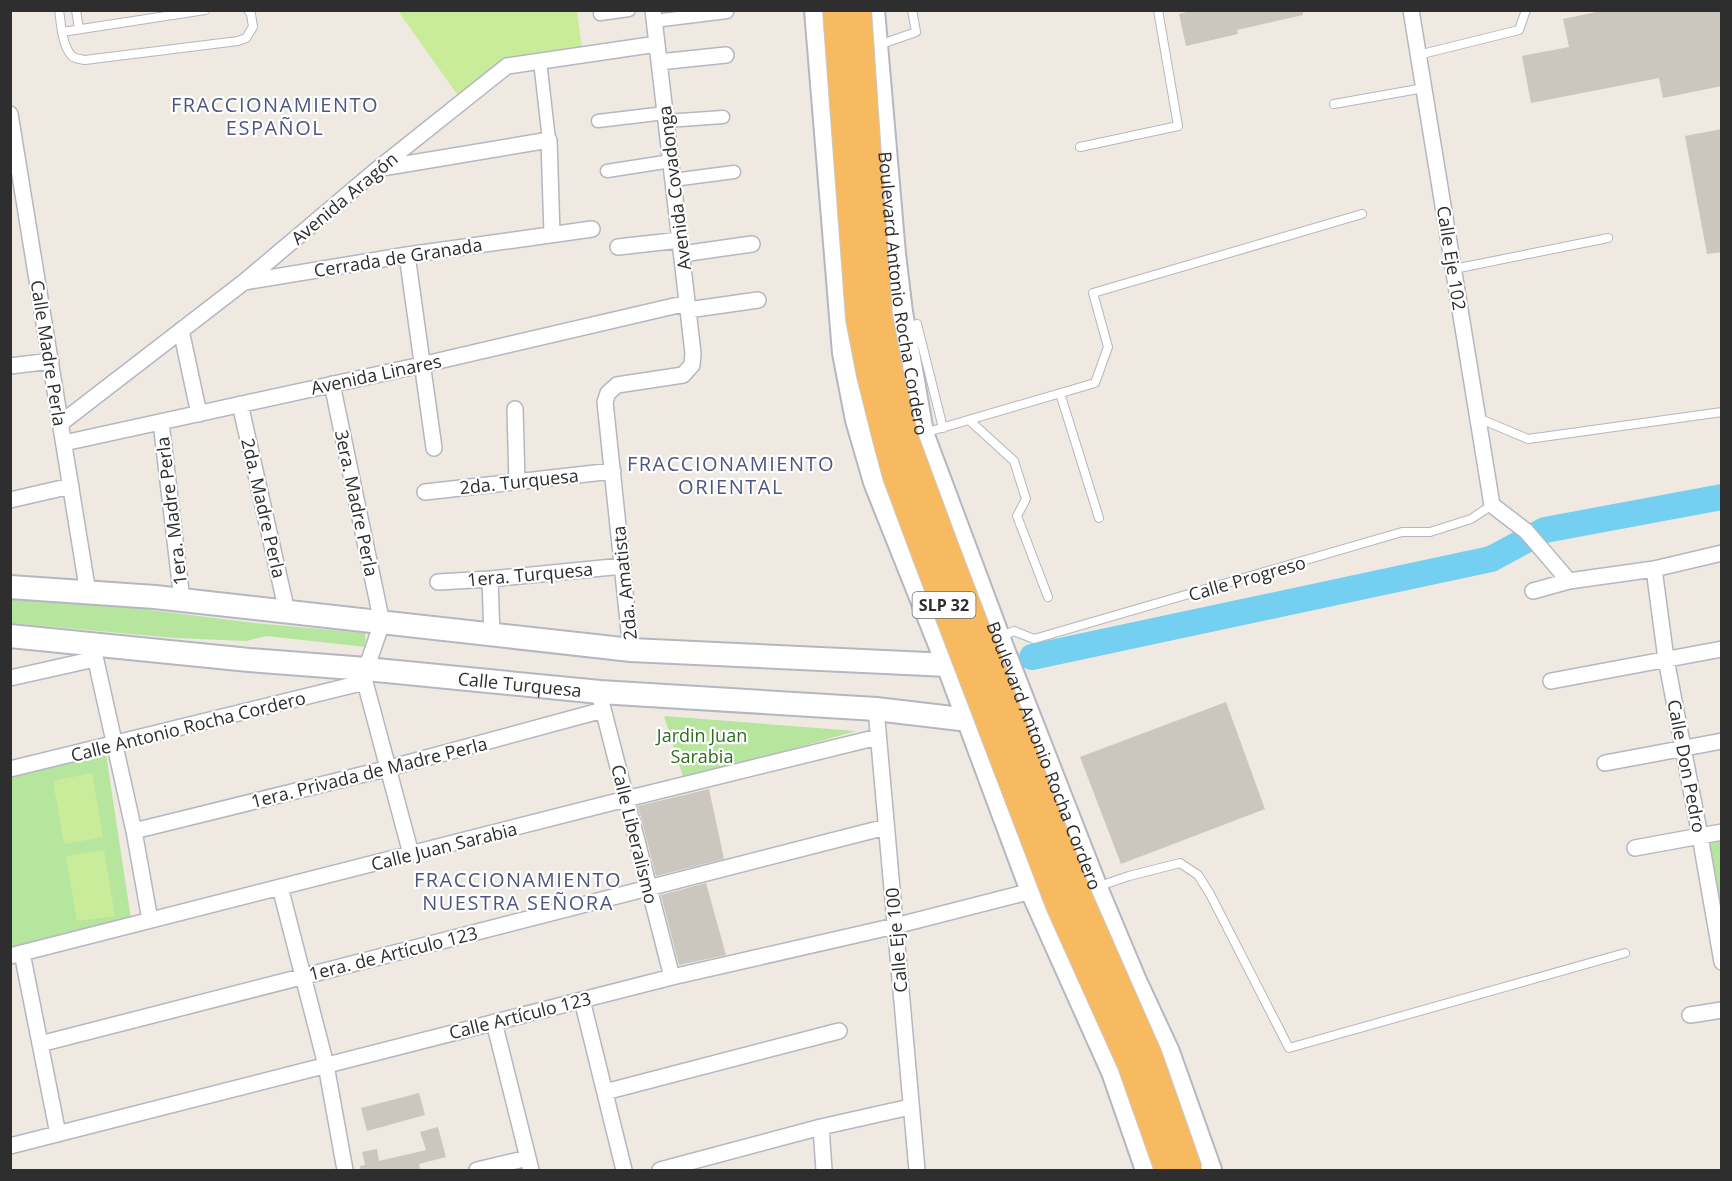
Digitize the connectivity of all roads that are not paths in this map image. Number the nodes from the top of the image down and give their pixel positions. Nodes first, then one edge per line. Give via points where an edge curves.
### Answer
1 (59, 10) edge
2 (76, 10) edge
3 (205, 10) edge
4 (248, 10) edge
5 (629, 10) edge
6 (816, 10) edge
7 (836, 10) edge
8 (858, 10) edge
9 (873, 10) edge
10 (912, 10) edge
11 (1158, 10) edge
12 (1411, 10) edge
13 (1526, 10) edge
14 (726, 12) dead end
15 (600, 14) dead end
16 (654, 16) edge
17 (79, 29) junction
18 (62, 32) junction
19 (657, 44) junction
20 (875, 46) junction
21 (726, 55) dead end
22 (1418, 55) junction
23 (540, 61) junction
24 (659, 62) junction
25 (1424, 88) junction
26 (1334, 105) dead end
27 (665, 117) junction
28 (723, 117) dead end
29 (598, 121) dead end
30 (11, 122) edge
31 (549, 140) junction
32 (1080, 147) dead end
33 (671, 161) junction
34 (379, 168) junction
35 (607, 171) dead end
36 (734, 172) dead end
37 (673, 180) junction
38 (1362, 214) dead end
39 (592, 229) dead end
40 (552, 234) junction
41 (1608, 238) dead end
42 (752, 244) dead end
43 (618, 247) dead end
44 (681, 247) junction
45 (407, 255) junction
46 (1454, 269) junction
47 (244, 282) junction
48 (758, 300) dead end
49 (688, 306) junction
50 (917, 324) dead end
51 (181, 330) junction
52 (51, 361) junction
53 (421, 365) junction
54 (692, 365) joint
55 (10, 366) edge
56 (332, 384) junction
57 (1060, 393) junction
58 (240, 404) junction
59 (515, 409) dead end
60 (1722, 412) edge
61 (199, 414) junction
62 (1478, 418) junction
63 (969, 420) junction
64 (161, 422) junction
65 (61, 423) junction
66 (931, 431) junction
67 (64, 443) junction
68 (434, 448) dead end
69 (613, 471) junction
70 (518, 482) junction
71 (71, 486) junction
72 (425, 492) dead end
73 (10, 500) edge
74 (1492, 505) junction
75 (1100, 518) dead end
76 (1722, 554) edge
77 (623, 566) junction
78 (1654, 569) junction
79 (490, 579) junction
80 (1569, 581) junction
81 (438, 582) dead end
82 (10, 587) edge
83 (980, 587) junction
84 (1533, 591) dead end
85 (88, 593) junction
86 (1048, 597) dead end
87 (182, 600) junction
88 (925, 608) junction
89 (287, 612) junction
90 (382, 622) junction
91 (492, 635) junction
92 (10, 636) edge
93 (1002, 640) junction
94 (1722, 649) edge
95 (631, 650) junction
96 (94, 651) junction
97 (1666, 659) junction
98 (948, 665) junction
99 (366, 675) junction
100 (10, 678) edge
101 (1551, 681) dead end
102 (1024, 700) junction
103 (601, 701) junction
104 (876, 709) junction
105 (969, 720) junction
106 (878, 737) junction
107 (1722, 741) edge
108 (114, 744) junction
109 (1683, 748) junction
110 (1048, 762) junction
111 (1605, 763) dead end
112 (389, 768) junction
113 (10, 769) edge
114 (992, 785) junction
115 (626, 799) junction
116 (886, 827) junction
117 (134, 831) junction
118 (1722, 832) edge
119 (1700, 836) junction
120 (1635, 848) dead end
121 (411, 854) junction
122 (280, 887) junction
123 (649, 888) junction
124 (1096, 888) junction
125 (1032, 891) junction
126 (150, 920) junction
127 (895, 926) junction
128 (1625, 953) dead end
129 (16, 954) edge
130 (1722, 962) edge
131 (303, 976) junction
132 (672, 977) junction
133 (582, 1000) junction
134 (1722, 1010) edge
135 (1690, 1015) dead end
136 (494, 1022) junction
137 (839, 1031) dead end
138 (40, 1044) junction
139 (326, 1065) junction
140 (605, 1092) junction
141 (910, 1107) junction
142 (821, 1127) junction
143 (58, 1134) junction
144 (10, 1146) edge
145 (529, 1164) edge
146 (345, 1170) edge
147 (477, 1170) edge
148 (624, 1170) edge
149 (660, 1170) edge
150 (824, 1170) edge
151 (916, 1170) edge
152 (1147, 1170) edge
153 (1168, 1170) edge
154 (1189, 1170) edge
155 (1210, 1170) edge

1 - 18 lane
2 - 17 lane
3 - 17 lane
4 - 18 lane via 253,27 246,38 238,41 85,60 72,57
5 - 15 street
6 - 88 main road, SLP 32 via 848,375 875,482
7 - 153 highway, SLP 32, bridge via 859,318 886,439 925,554 1059,905 1131,1065
8 - 154 highway, Boulevard Antonio Rocha Cordero / SLP 32, bridge via 879,316 905,438 1079,897 1149,1056
9 - 20 main road, Boulevard Antonio Rocha Cordero / SLP 32
10 - 20 lane via 916,32
11 - 32 lane via 1178,126
12 - 22 street, Calle Eje 102
13 - 22 lane via 1519,30
14 - 16 street
16 - 19 street, Avenida Covadonga
17 - 18 lane
19 - 23 street, Avenida Aragón
19 - 24 street, Avenida Covadonga
20 - 66 main road, Boulevard Antonio Rocha Cordero / SLP 32 via 901,312
21 - 24 street
22 - 25 street, Calle Eje 102
23 - 31 street
23 - 34 street, Avenida Aragón via 507,66
24 - 27 street, Avenida Covadonga
25 - 26 lane
25 - 46 street, Calle Eje 102
27 - 28 street
27 - 29 street
27 - 33 street, Avenida Covadonga
30 - 52 street, Calle Madre Perla
31 - 34 street
31 - 40 street
33 - 35 street
33 - 37 street, Avenida Covadonga
34 - 47 street, Avenida Aragón
36 - 37 street
37 - 44 street, Avenida Covadonga
38 - 57 lane via 1093,293 1108,347 1095,383
39 - 40 street, Cerrada de Granada
40 - 45 street, Cerrada de Granada
41 - 46 lane
42 - 44 street
43 - 44 street
44 - 49 street, Avenida Covadonga
45 - 47 street, Cerrada de Granada
45 - 53 street
46 - 62 street, Calle Eje 102
47 - 51 street, Avenida Aragón
48 - 49 street, Avenida Linares
49 - 53 street, Avenida Linares
49 - 54 street, Avenida Covadonga
50 - 66 lane
51 - 61 street
51 - 65 street, Avenida Aragón
52 - 55 street
52 - 65 street, Calle Madre Perla
53 - 56 street, Avenida Linares
53 - 68 street
54 - 69 street, 2da. Amatista via 683,375 617,385 608,393 605,402
56 - 58 street, Avenida Linares
56 - 90 street, 3era. Madre Perla
57 - 63 lane
57 - 75 lane
58 - 61 street, Avenida Linares
58 - 89 street, 2da. Madre Perla
59 - 70 street
60 - 62 lane via 1528,439
61 - 64 street, Avenida Linares
62 - 74 street, Calle Eje 102
63 - 66 lane
63 - 86 lane via 1014,461 1026,499 1017,516
64 - 67 street, Avenida Linares
64 - 87 street, 1era. Madre Perla
65 - 67 street, Calle Madre Perla
66 - 83 main road, Boulevard Antonio Rocha Cordero / SLP 32
66 - 93 lane
67 - 71 street, Calle Madre Perla
69 - 70 street, 2da. Turquesa
69 - 77 street, 2da. Amatista
70 - 72 street, 2da. Turquesa
71 - 73 street
71 - 85 street, Calle Madre Perla
74 - 80 street via 1526,531
74 - 93 lane, Calle Progreso via 1471,519 1430,532 1402,532 1034,639 1014,632
76 - 78 street
77 - 79 street, 1era. Turquesa
77 - 95 street, 2da. Amatista
78 - 80 street
78 - 97 street, Calle Don Pedro
79 - 81 street, 1era. Turquesa
79 - 91 street
80 - 84 street
82 - 85 main road
83 - 88 main road via 977,610 963,622 943,623
83 - 93 main road, Boulevard Antonio Rocha Cordero / SLP 32
85 - 87 main road
87 - 89 main road
88 - 98 main road, SLP 32
89 - 90 main road
90 - 91 main road
90 - 99 street
91 - 95 main road
92 - 96 main road, Calle Turquesa
93 - 98 main road
93 - 102 main road, Boulevard Antonio Rocha Cordero / SLP 32
94 - 97 street
95 - 98 main road
96 - 99 main road, Calle Turquesa via 249,660
96 - 100 street
96 - 108 street
97 - 101 street
97 - 109 street, Calle Don Pedro
98 - 105 main road, SLP 32
99 - 103 main road, Calle Turquesa
99 - 108 street, Calle Antonio Rocha Cordero
99 - 112 street
102 - 105 main road, Calle Turquesa
102 - 110 main road, Boulevard Antonio Rocha Cordero / SLP 32
103 - 104 main road, Calle Turquesa
103 - 112 street, 1era. Privada de Madre Perla
103 - 115 street, Calle Liberalismo
104 - 105 main road, Calle Turquesa
104 - 106 street, Calle Eje 100
105 - 114 main road, SLP 32
106 - 115 street, Calle Juan Sarabia
106 - 116 street, Calle Eje 100
107 - 109 street
108 - 113 street, Calle Antonio Rocha Cordero
108 - 117 street
109 - 111 street
109 - 119 street, Calle Don Pedro
110 - 114 main road via 1034,748 1008,746 994,758
110 - 124 main road, Boulevard Antonio Rocha Cordero / SLP 32
112 - 117 street, 1era. Privada de Madre Perla
112 - 121 street
114 - 125 main road, SLP 32
115 - 121 street, Calle Juan Sarabia
115 - 123 street, Calle Liberalismo
116 - 123 street, 1era. de Artículo 123
116 - 127 street, Calle Eje 100
117 - 126 street
118 - 119 street
119 - 120 street
119 - 130 street, Calle Don Pedro
121 - 122 street, Calle Juan Sarabia
122 - 126 street, Calle Juan Sarabia
122 - 131 street
123 - 131 street, 1era. de Artículo 123
123 - 132 street, Calle Liberalismo
124 - 128 lane via 1180,863 1198,875 1289,1048
124 - 155 main road, Boulevard Antonio Rocha Cordero / SLP 32 via 1168,1052
125 - 127 street, Calle Artículo 123
125 - 152 main road, SLP 32 via 1113,1071
126 - 129 street, Calle Juan Sarabia
127 - 132 street, Calle Artículo 123
127 - 141 street, Calle Eje 100
129 - 138 street
131 - 138 street, 1era. de Artículo 123
131 - 139 street
132 - 133 street, Calle Artículo 123
133 - 136 street, Calle Artículo 123
133 - 140 street
134 - 135 street
136 - 139 street, Calle Artículo 123
136 - 145 street
137 - 140 street
138 - 143 street
139 - 143 street, Calle Artículo 123
139 - 146 street
140 - 148 street
141 - 142 street
141 - 151 street, Calle Eje 100
142 - 149 street
142 - 150 street
143 - 144 street, Calle Artículo 123
145 - 147 street

